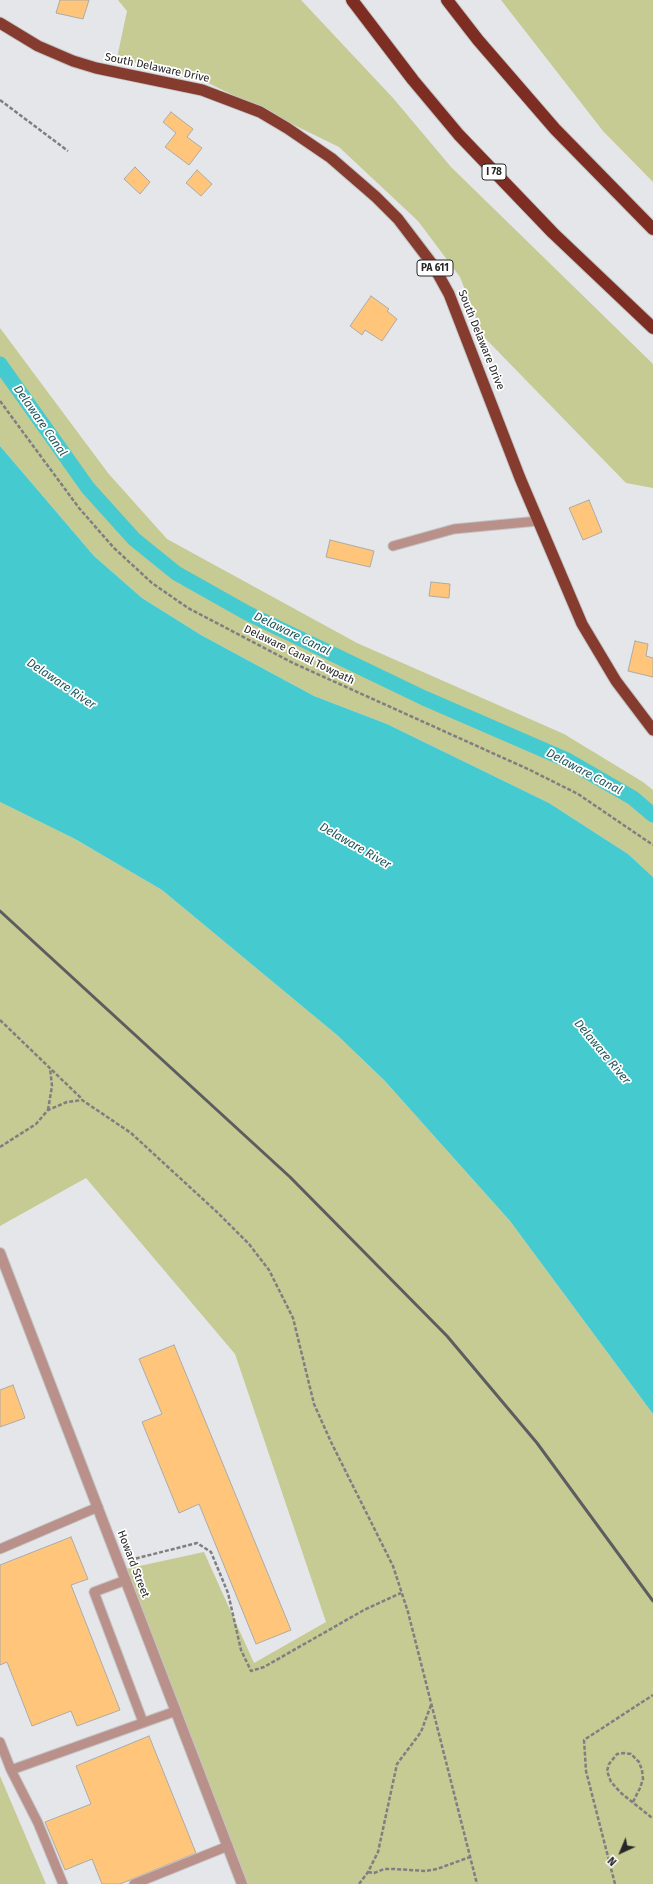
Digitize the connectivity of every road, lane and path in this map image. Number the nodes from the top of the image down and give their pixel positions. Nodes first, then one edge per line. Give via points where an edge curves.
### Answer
1 (352, 0) edge
2 (446, 0) edge
3 (0, 23) edge
4 (0, 100) edge
5 (68, 151) dead end
6 (653, 229) edge
7 (653, 328) edge
8 (0, 401) edge
9 (538, 522) junction
10 (393, 546) dead end
11 (653, 730) edge
12 (653, 845) edge
13 (0, 1020) edge
14 (50, 1067) junction
15 (82, 1100) junction
16 (48, 1110) junction
17 (0, 1147) edge
18 (0, 1253) edge
19 (98, 1507) junction
20 (0, 1549) edge
21 (120, 1563) junction
22 (126, 1580) junction
23 (402, 1593) junction
24 (653, 1695) edge
25 (431, 1704) junction
26 (176, 1711) junction
27 (143, 1722) junction
28 (0, 1742) edge
29 (12, 1770) junction
30 (633, 1802) junction
31 (653, 1818) edge
32 (228, 1846) junction
33 (470, 1857) junction
34 (368, 1872) junction
35 (63, 1884) edge
36 (134, 1884) edge
37 (242, 1884) edge
38 (359, 1884) edge
39 (477, 1884) edge
40 (615, 1884) edge

1 - 7 highway, I 78 via 412,80 459,135 553,233
2 - 6 highway via 555,129
3 - 9 highway, South Delaware Drive / PA 611 via 38,46 73,61 202,90 255,110 316,147 376,197 418,243 446,289
4 - 5 path
8 - 12 path, Delaware Canal Towpath via 79,508 114,548 152,583 188,608 293,663 578,794
9 - 10 lane via 454,529
9 - 11 highway, South Delaware Drive / PA 611 via 591,641 616,681
13 - 14 path
14 - 15 path
14 - 16 path via 52,1086
15 - 16 path via 67,1102
15 - 23 path via 131,1133 223,1218 249,1244 269,1270 293,1318 314,1404 393,1566
16 - 17 path via 36,1124
18 - 19 street, Howard Street
19 - 20 lane
19 - 21 street, Howard Street
21 - 22 street, Howard Street
21 - 23 path via 197,1543 211,1552 228,1593 241,1650 251,1670 264,1667 364,1610
22 - 26 street, Howard Street
22 - 27 lane via 94,1592
23 - 25 path
24 - 40 path via 584,1740 586,1771
25 - 33 path
25 - 34 path via 421,1732 397,1764 378,1852
26 - 27 lane
26 - 32 street, Howard Street
27 - 29 lane
28 - 29 lane
29 - 35 lane via 38,1823
30 - 30 path via 615,1787 608,1777 609,1764 617,1754 631,1754 639,1762 642,1770 643,1779
30 - 31 path
32 - 36 lane
32 - 37 street, Howard Street
33 - 34 path via 425,1871 384,1869 374,1873
33 - 39 path
34 - 38 path

